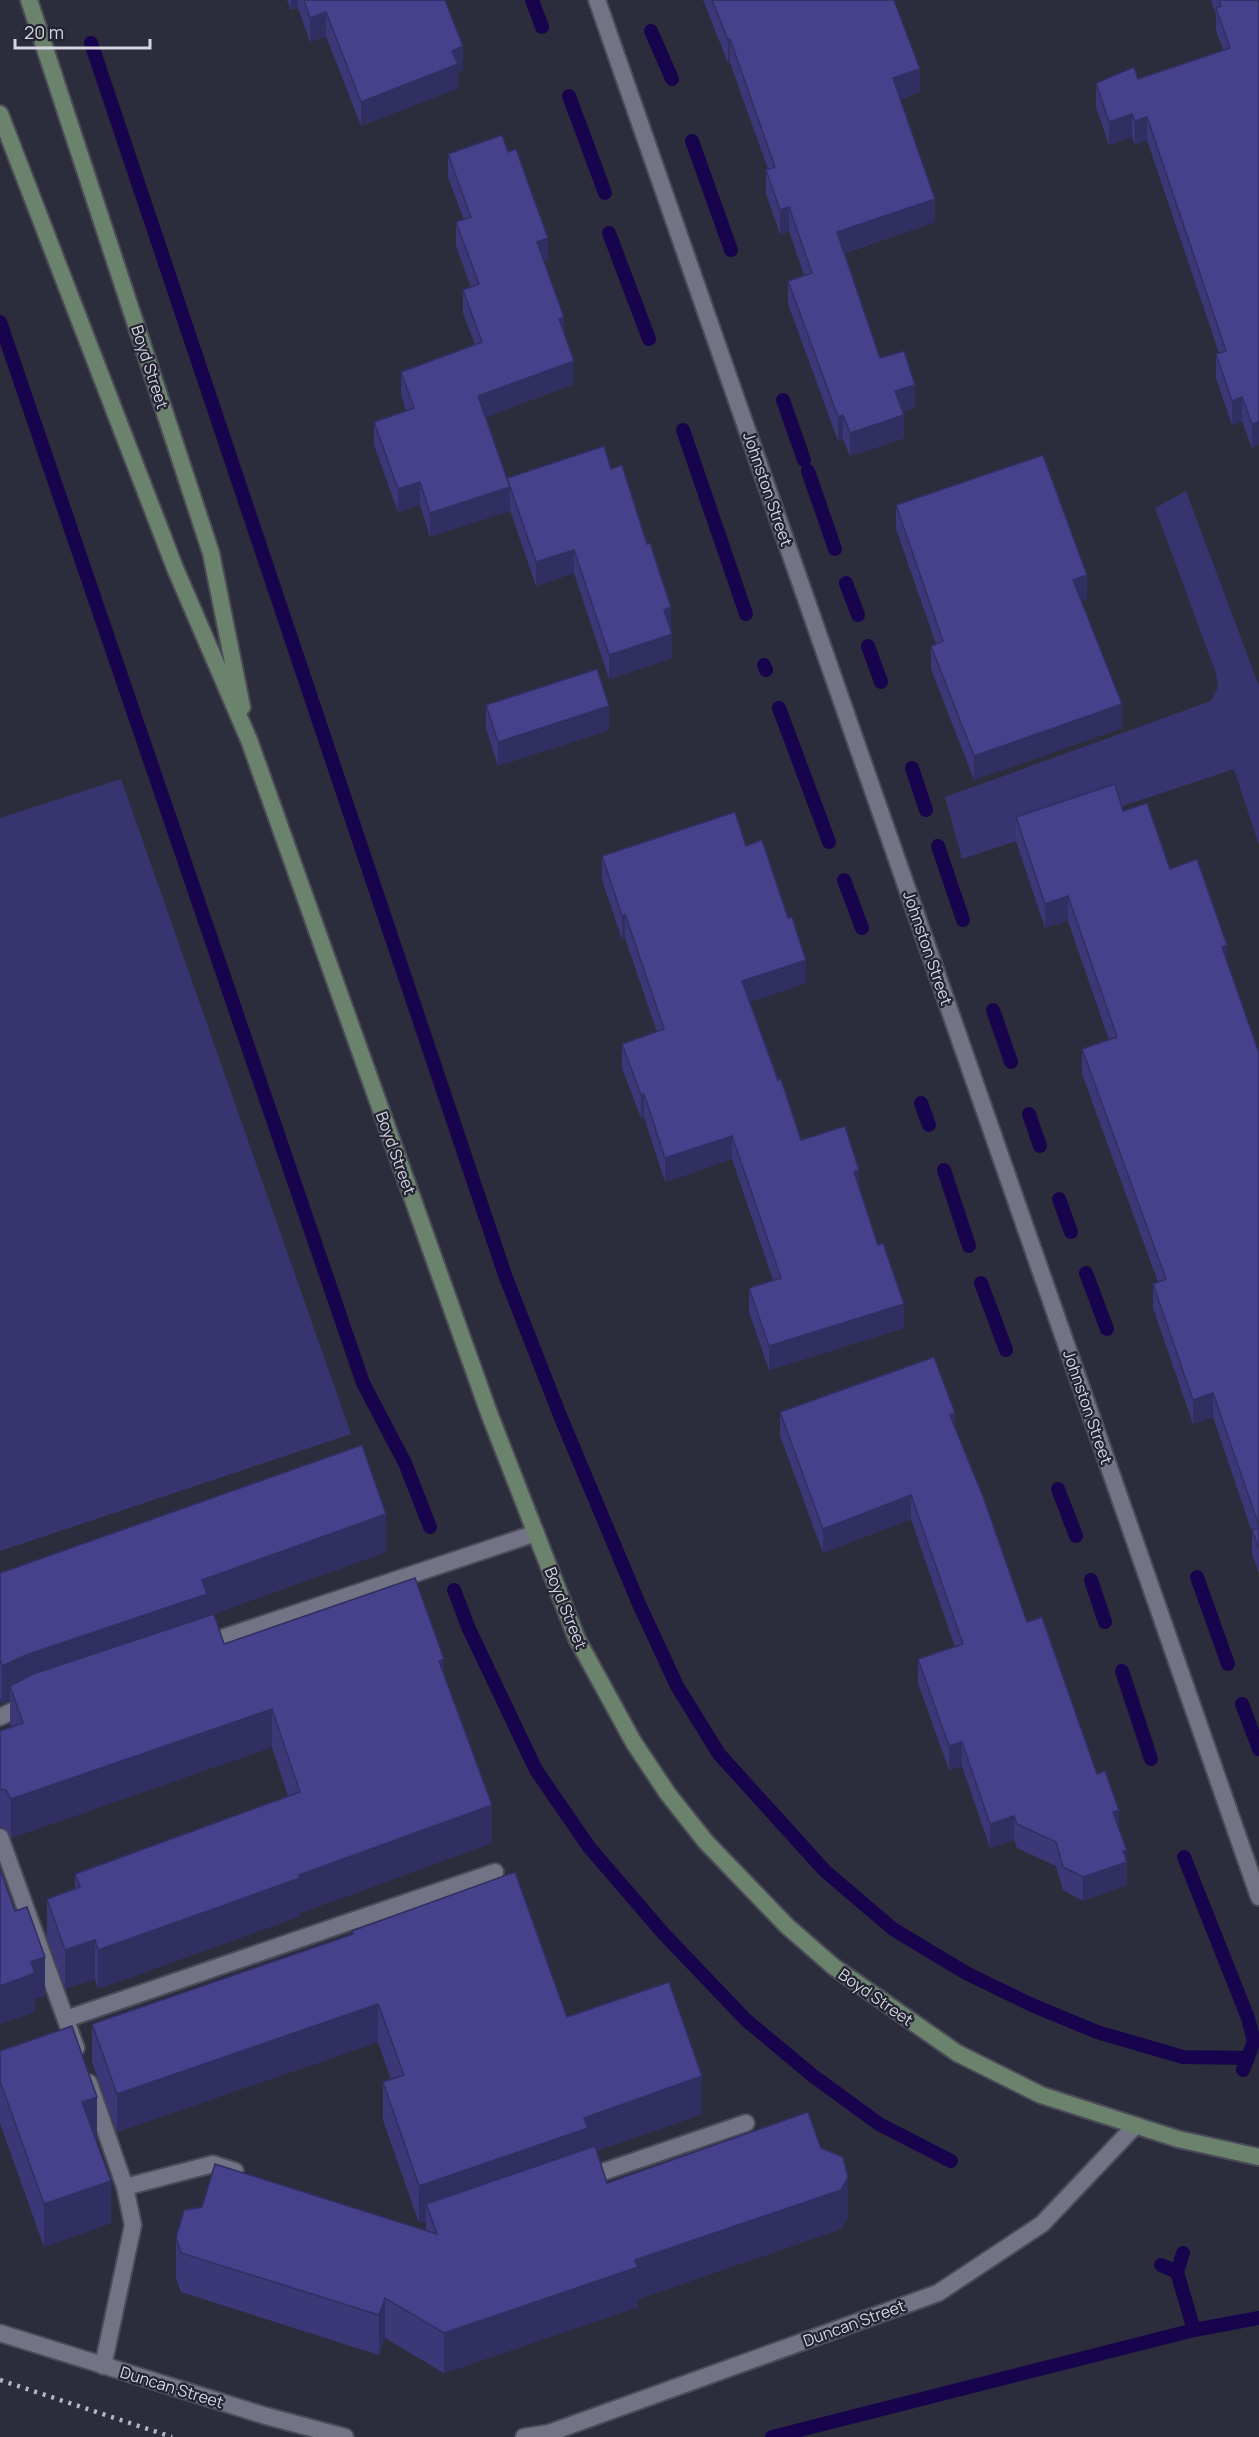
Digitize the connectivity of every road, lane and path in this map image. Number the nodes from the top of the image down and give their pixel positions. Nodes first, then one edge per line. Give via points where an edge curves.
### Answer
1 (29, 0) edge
2 (597, 0) edge
3 (0, 114) edge
4 (249, 741) junction
5 (536, 1533) junction
6 (187, 1650) edge
7 (40, 1699) edge
8 (0, 1717) edge
9 (0, 1837) edge
10 (495, 1872) dead end
11 (1259, 1897) edge
12 (66, 2019) junction
13 (746, 2123) dead end
14 (1135, 2126) junction
15 (1259, 2157) edge
16 (245, 2175) edge
17 (565, 2185) edge
18 (125, 2187) junction
19 (0, 2333) edge
20 (103, 2366) junction
21 (345, 2437) edge
22 (524, 2437) edge

1 - 4 main road, Boyd Street via 211,553
2 - 11 street, Johnston Street
3 - 4 main road, Boyd Street via 170,557
4 - 5 main road, Boyd Street via 489,1413
5 - 6 street
5 - 14 main road, Boyd Street via 577,1639 634,1743 706,1842 787,1926 834,1967 957,2053 1041,2095
7 - 8 street
9 - 12 street
10 - 12 street
12 - 18 street
13 - 17 street
14 - 15 main road, Boyd Street
14 - 22 street, Duncan Street via 1042,2224 938,2293 549,2433
16 - 18 street via 213,2164
18 - 20 street via 133,2225
19 - 20 street, Duncan Street
20 - 21 street, Duncan Street

